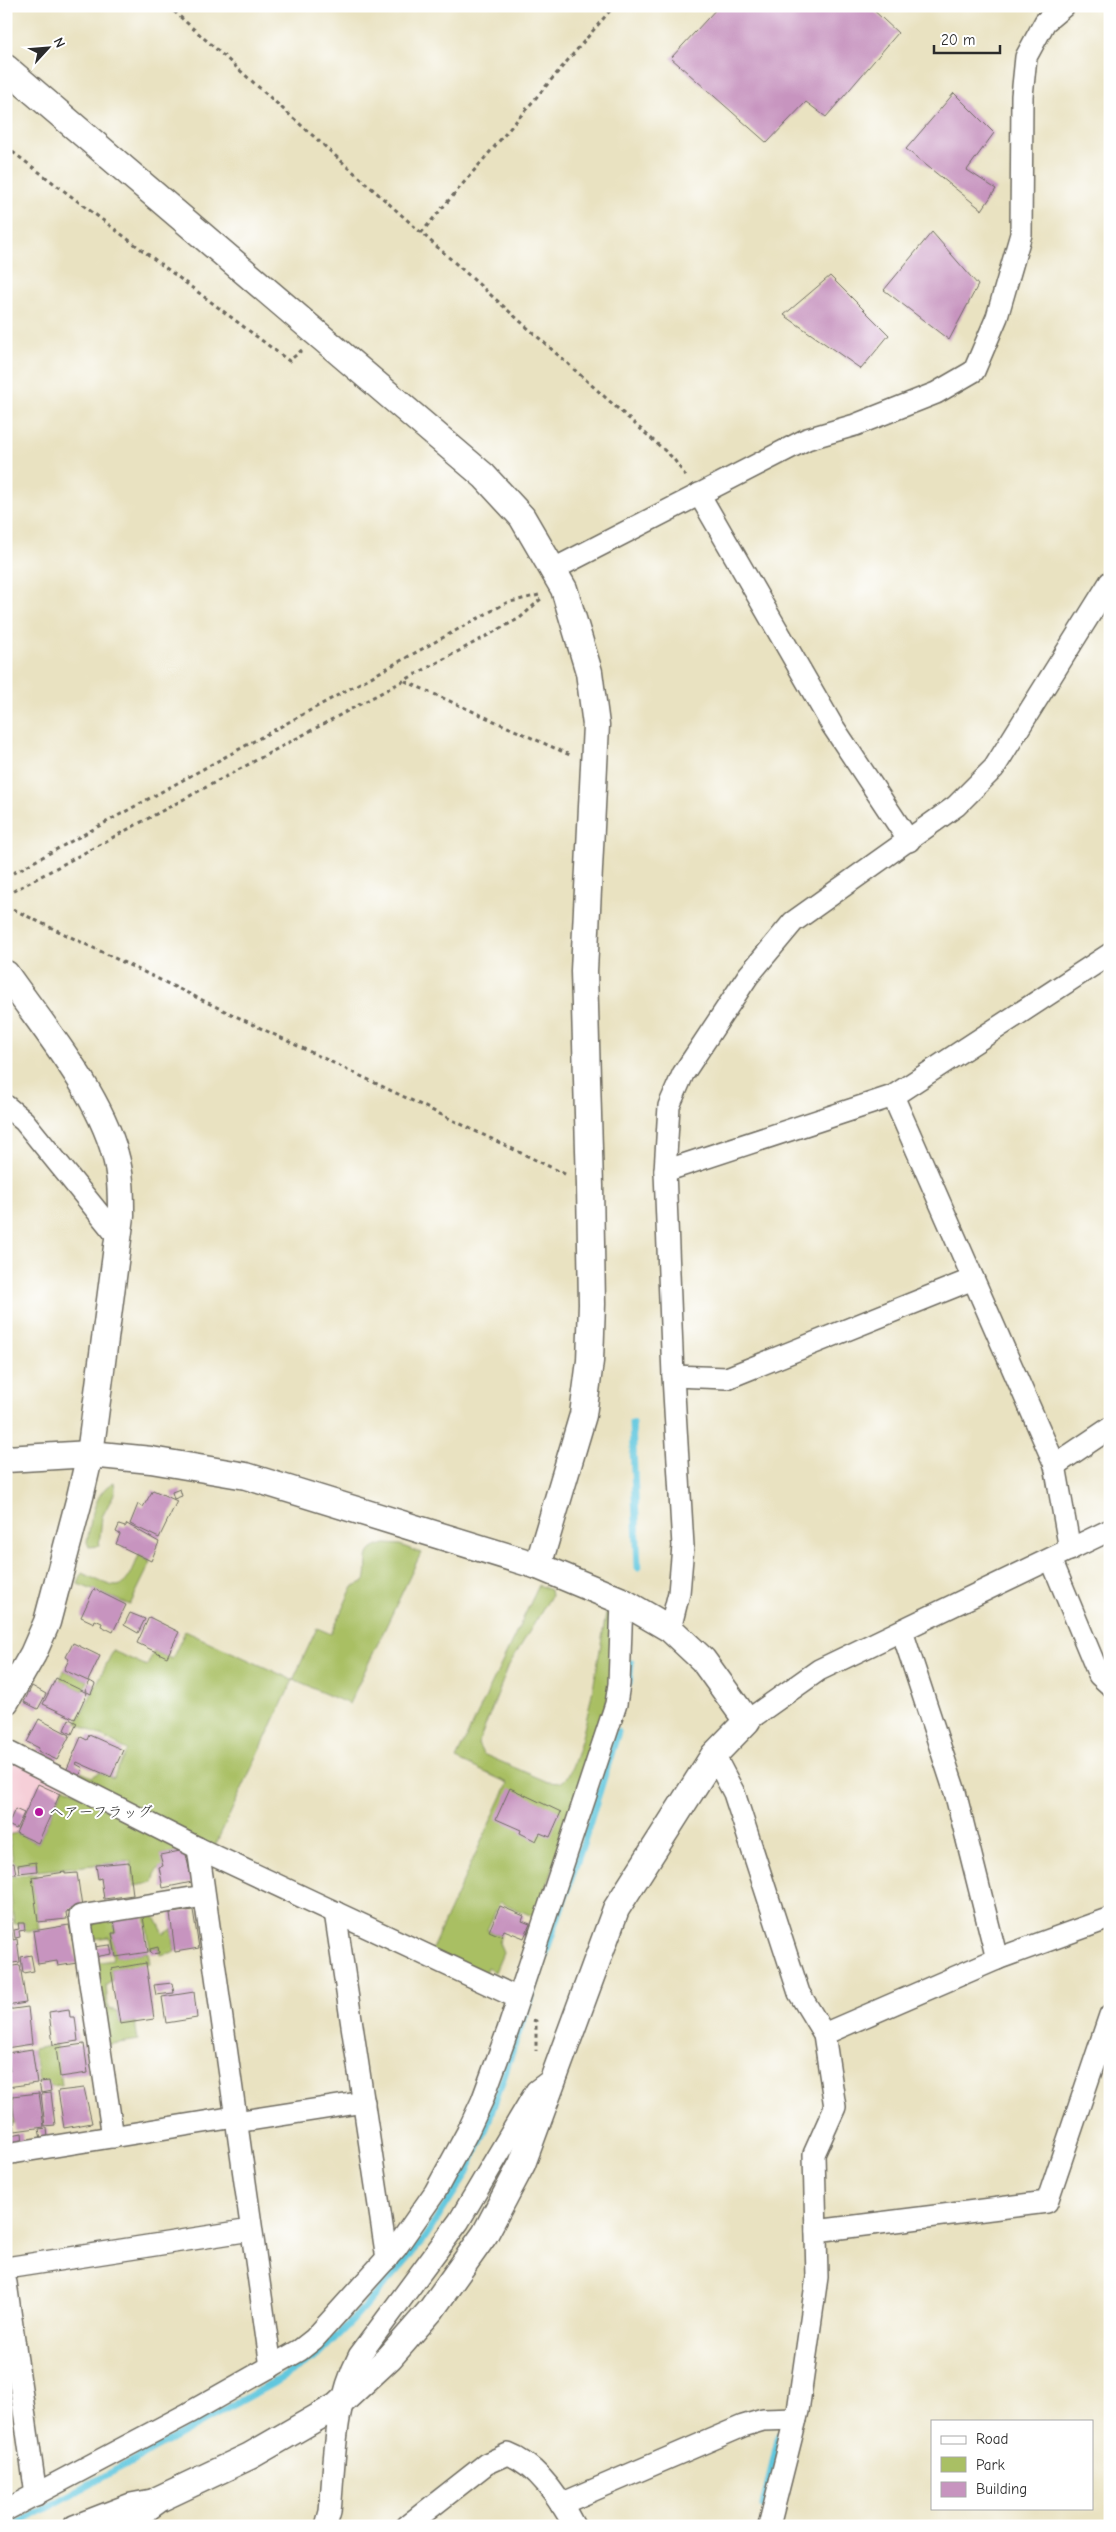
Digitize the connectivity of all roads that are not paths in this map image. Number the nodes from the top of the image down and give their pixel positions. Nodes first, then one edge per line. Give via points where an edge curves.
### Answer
1 (1064, 6) edge
2 (6, 68) edge
3 (699, 494) junction
4 (554, 568) junction
5 (1106, 593) edge
6 (910, 841) junction
7 (1110, 954) edge
8 (6, 974) edge
9 (893, 1096) junction
10 (6, 1106) edge
11 (665, 1171) junction
12 (118, 1237) junction
13 (973, 1279) junction
14 (673, 1376) junction
15 (1110, 1428) edge
16 (90, 1454) junction
17 (6, 1459) edge
18 (1055, 1465) junction
19 (1110, 1530) edge
20 (1060, 1554) junction
21 (538, 1566) junction
22 (622, 1601) junction
23 (670, 1629) junction
24 (902, 1631) junction
25 (1110, 1685) edge
26 (6, 1701) edge
27 (747, 1721) junction
28 (6, 1751) edge
29 (714, 1755) junction
30 (198, 1848) junction
31 (204, 1896) junction
32 (335, 1912) junction
33 (1110, 1918) edge
34 (997, 1959) junction
35 (518, 1998) junction
36 (1110, 2015) edge
37 (824, 2034) junction
38 (364, 2102) junction
39 (235, 2120) junction
40 (113, 2137) junction
41 (6, 2154) edge
42 (415, 2221) junction
43 (251, 2230) junction
44 (816, 2230) junction
45 (437, 2236) dead end
46 (387, 2259) junction
47 (6, 2268) edge
48 (6, 2283) edge
49 (271, 2367) junction
50 (343, 2401) junction
51 (796, 2419) junction
52 (36, 2495) junction
53 (160, 2499) junction
54 (561, 2504) junction
55 (6, 2510) edge
56 (6, 2515) edge
57 (12, 2526) edge
58 (74, 2526) edge
59 (122, 2526) edge
60 (326, 2526) edge
61 (407, 2526) edge
62 (574, 2526) edge
63 (769, 2526) edge

1 - 3 street via 1045,22 1026,57 1022,96 1021,234 997,317 974,371 936,393 855,425 807,439
2 - 4 street via 484,476 522,517
3 - 4 street
3 - 6 street via 832,725
4 - 21 street via 564,589 588,672 596,725 584,971 592,1304 584,1406
5 - 6 street via 994,768 956,806
6 - 11 street via 793,922 748,976 683,1074 669,1106
7 - 9 street
8 - 12 street via 95,1102 116,1155 121,1186
9 - 11 street
9 - 13 street
10 - 12 street via 24,1121
11 - 14 street
12 - 16 street
13 - 14 street via 727,1378
13 - 18 street
14 - 23 street via 683,1546 679,1592
15 - 18 street
16 - 17 street
16 - 21 street via 151,1460 246,1476
16 - 26 street via 53,1604 33,1654
18 - 20 street
19 - 20 street
20 - 24 street
20 - 25 street via 1099,1675
21 - 22 street
22 - 23 street
22 - 35 street via 616,1704
23 - 27 street via 703,1660
24 - 27 street via 819,1670
24 - 34 street via 955,1792
27 - 29 street
28 - 30 street
29 - 37 street via 734,1793 799,1993
29 - 50 street via 616,1910 522,2164 485,2234 431,2310 390,2357
30 - 31 street
30 - 32 street
31 - 39 street
31 - 40 street via 80,1916
32 - 35 street
32 - 38 street
33 - 34 street
34 - 37 street
35 - 42 street via 471,2125 456,2156
36 - 44 street via 1047,2202
37 - 44 street via 835,2107 814,2154
38 - 39 street
38 - 46 street
39 - 40 street
39 - 43 street
40 - 41 street
42 - 45 street
42 - 46 street
43 - 47 street
43 - 49 street
44 - 51 street via 817,2277
46 - 49 street via 314,2339
48 - 52 street
49 - 52 street
50 - 53 street via 321,2417 250,2456
50 - 60 street via 337,2424
51 - 54 street via 763,2420 743,2426
51 - 63 street
52 - 55 street
53 - 58 street via 132,2504
53 - 59 street
54 - 61 street via 536,2473 519,2458 508,2454 486,2464
54 - 62 street
56 - 57 street

